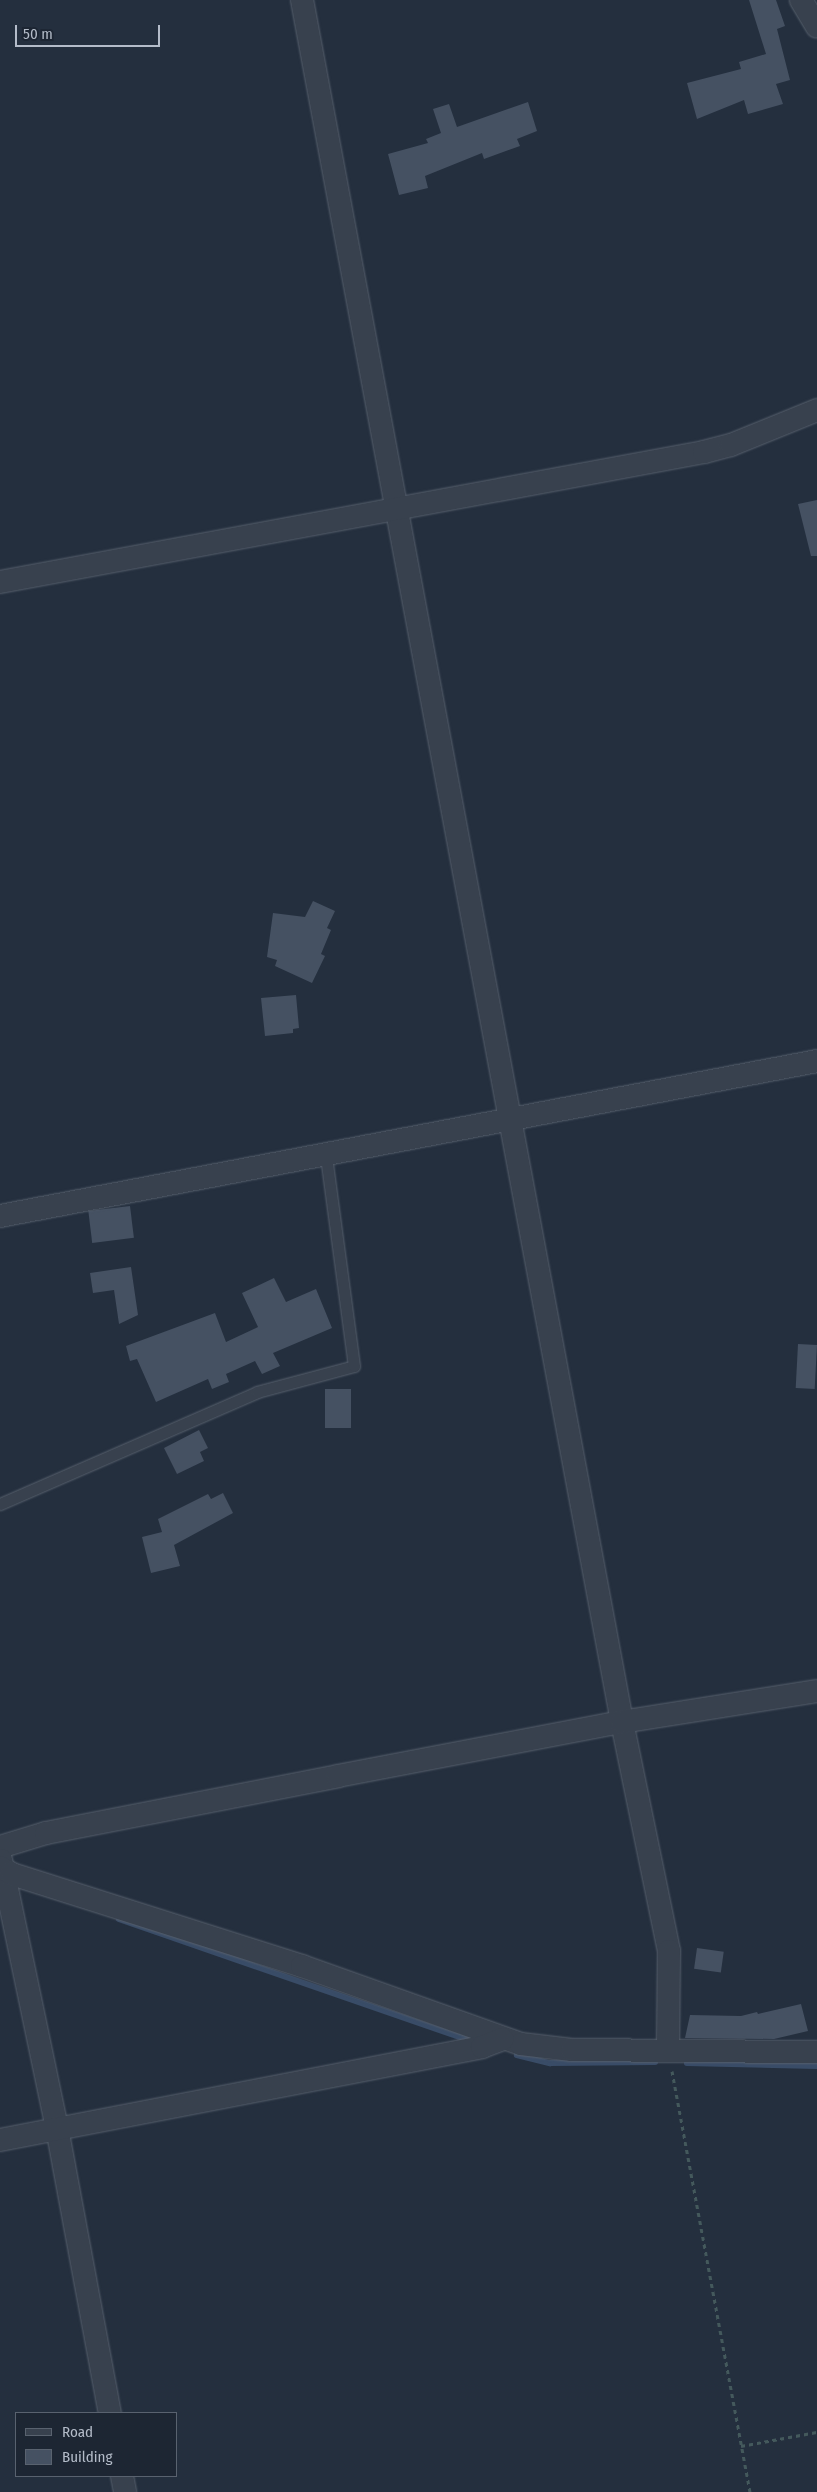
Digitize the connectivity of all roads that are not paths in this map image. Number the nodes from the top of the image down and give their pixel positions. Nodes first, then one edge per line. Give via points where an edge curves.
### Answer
1 (302, 0) edge
2 (801, 0) edge
3 (817, 27) edge
4 (817, 410) edge
5 (395, 508) junction
6 (0, 582) edge
7 (817, 1062) edge
8 (509, 1119) junction
9 (326, 1156) junction
10 (0, 1216) edge
11 (0, 1504) edge
12 (817, 1691) edge
13 (622, 1722) junction
14 (0, 1846) edge
15 (1, 1864) edge
16 (503, 2039) junction
17 (668, 2050) junction
18 (817, 2052) edge
19 (57, 2128) junction
20 (0, 2140) edge
21 (110, 2412) edge
22 (122, 2477) edge
23 (125, 2492) edge

1 - 5 street
2 - 3 street
4 - 5 street via 731,446
5 - 6 street
5 - 8 street
7 - 8 street
8 - 9 street
8 - 13 street
9 - 10 street
9 - 11 lane via 354,1366 257,1392
12 - 13 street
13 - 14 street via 56,1831
13 - 17 street via 668,1951
15 - 16 street via 302,1966
15 - 19 street
16 - 17 street via 556,2050
16 - 19 street via 482,2047
17 - 18 street
19 - 20 street
19 - 21 street
22 - 23 street

